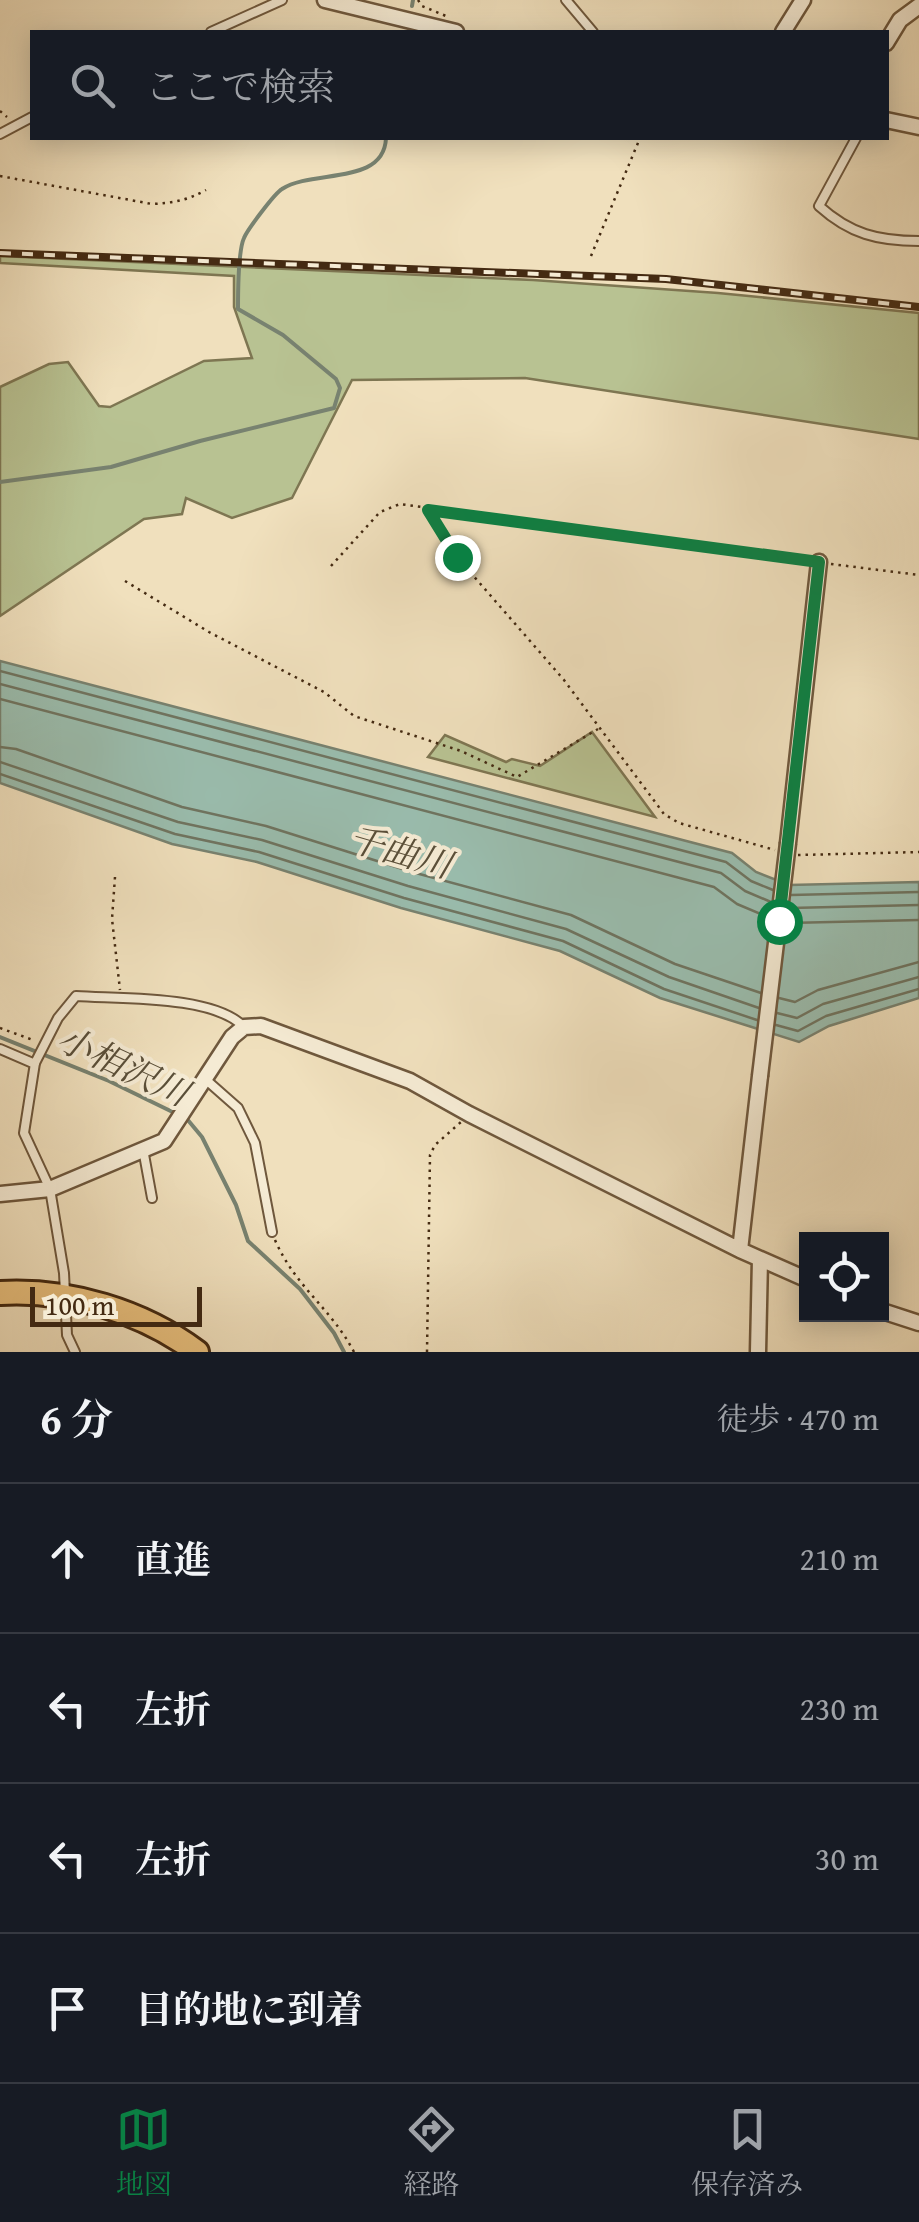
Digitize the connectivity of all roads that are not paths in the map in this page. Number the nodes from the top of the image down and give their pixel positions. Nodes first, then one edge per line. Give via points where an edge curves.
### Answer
1 (282, 0) edge
2 (325, 0) edge
3 (566, 0) edge
4 (803, 0) edge
5 (919, 6) edge
6 (215, 30) edge
7 (448, 30) edge
8 (592, 30) edge
9 (784, 30) edge
10 (889, 37) edge
11 (30, 117) edge
12 (889, 121) edge
13 (919, 127) edge
14 (0, 134) edge
15 (855, 140) edge
16 (919, 241) edge
17 (819, 562) road end
18 (244, 1027) junction
19 (0, 1049) edge
20 (35, 1064) junction
21 (204, 1078) junction
22 (144, 1148) junction
23 (50, 1189) junction
24 (0, 1194) edge
25 (152, 1198) dead end
26 (272, 1232) road end
27 (740, 1250) junction
28 (760, 1258) junction
29 (799, 1276) edge
30 (0, 1292) edge
31 (66, 1298) junction
32 (889, 1313) edge
33 (919, 1323) edge
34 (74, 1352) edge
35 (197, 1352) edge
36 (758, 1352) edge

1 - 6 lane
2 - 7 street
3 - 8 lane
4 - 9 street
5 - 10 street
11 - 14 lane
12 - 13 street
15 - 16 lane via 819,206 839,224 885,241
17 - 27 street, bridge
18 - 20 lane via 189,1004 76,996
18 - 21 street
18 - 27 street via 262,1026 410,1081
19 - 20 lane
20 - 23 lane via 24,1134
21 - 22 street via 164,1141
21 - 26 lane via 238,1108 255,1143
22 - 23 street
22 - 25 lane
23 - 24 street
23 - 31 lane
27 - 28 street
28 - 29 street
28 - 36 street
30 - 31 main road
31 - 34 lane
31 - 35 main road via 132,1316
32 - 33 street

